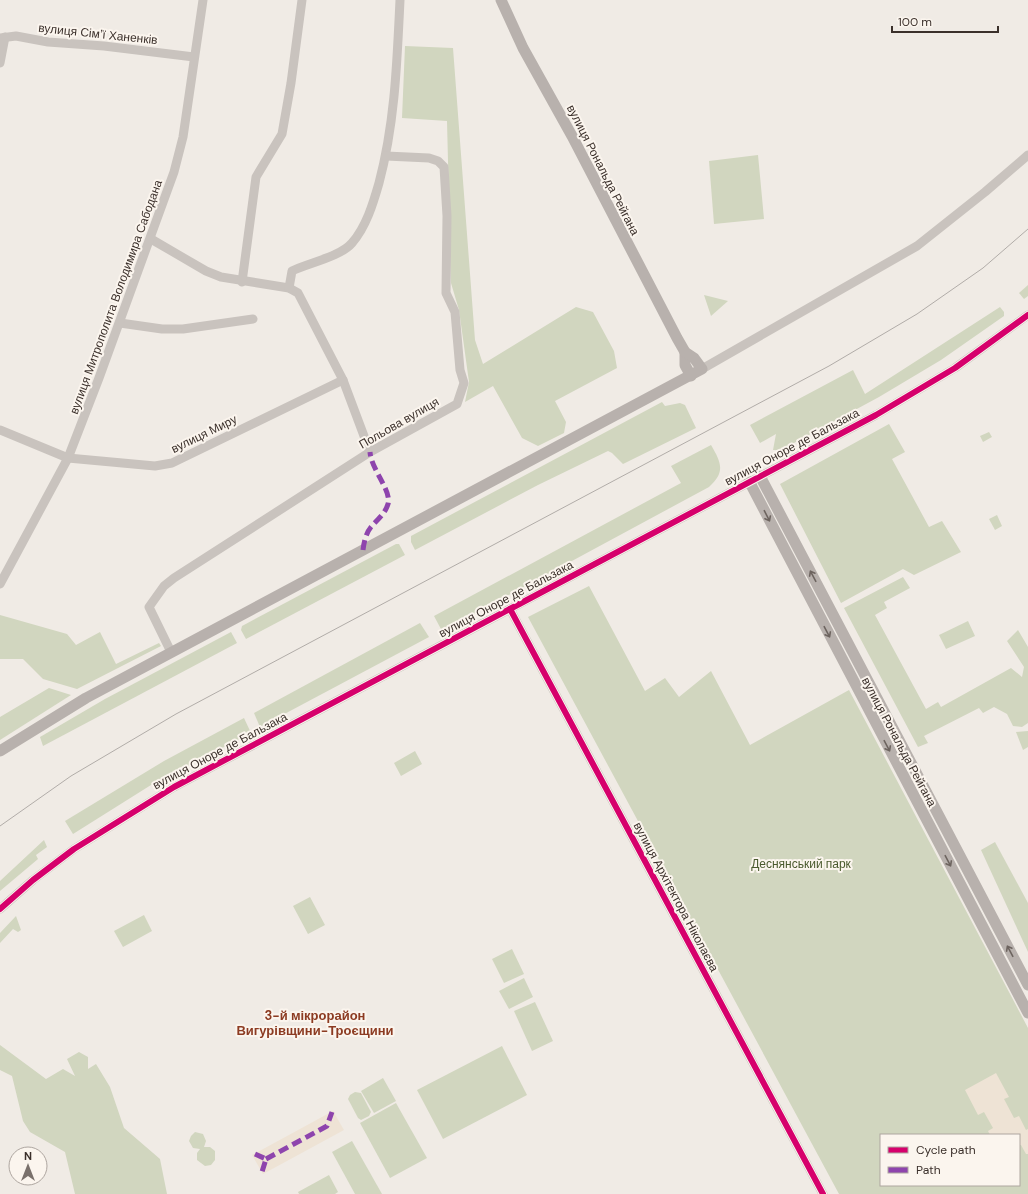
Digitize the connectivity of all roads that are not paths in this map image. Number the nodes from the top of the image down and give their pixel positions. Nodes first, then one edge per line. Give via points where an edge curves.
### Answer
1 (203, 0) edge
2 (302, 0) edge
3 (400, 0) edge
4 (501, 0) edge
5 (2, 37) edge
6 (194, 57) junction
7 (0, 63) edge
8 (1028, 155) edge
9 (386, 156) junction
10 (151, 239) junction
11 (242, 282) junction
12 (289, 288) junction
13 (1028, 315) edge
14 (253, 319) dead end
15 (120, 323) junction
16 (685, 352) junction
17 (702, 369) junction
18 (691, 376) junction
19 (343, 380) junction
20 (0, 430) edge
21 (370, 452) junction
22 (68, 458) junction
23 (760, 476) junction
24 (749, 481) junction
25 (0, 584) edge
26 (510, 609) junction
27 (171, 652) junction
28 (0, 751) edge
29 (0, 909) edge
30 (1028, 985) edge
31 (1028, 1013) edge
32 (823, 1194) edge

1 - 6 street, вулиця Митрополита Володимира Сабодана
2 - 11 street via 282,134 256,177
3 - 9 street via 395,97
4 - 16 main road, вулиця Рональда Рейгана via 523,48
5 - 6 street, вулиця Сімʼї Ханенків via 16,36 48,42
5 - 7 street
6 - 10 street, вулиця Митрополита Володимира Сабодана via 183,137
8 - 17 street via 917,246
9 - 12 street via 374,203 368,218 351,244 343,250 292,271
9 - 21 street, Польова вулиця via 429,158 438,161 444,167 447,216 446,293 455,312 460,370 464,383 457,404
10 - 11 street via 206,271
10 - 15 street, вулиця Митрополита Володимира Сабодана
11 - 12 street
12 - 19 street via 298,292
13 - 23 street, вулиця Оноре де Бальзака via 949,372 876,415
14 - 15 street via 183,330
15 - 22 street, вулиця Митрополита Володимира Сабодана
16 - 17 main road, вулиця Рональда Рейгана via 696,359
16 - 18 main road, вулиця Рональда Рейгана via 685,365
17 - 18 main road
18 - 27 main road
19 - 21 street
19 - 22 street, вулиця Миру via 172,463 148,465
20 - 22 street, вулиця Миру
21 - 27 street, Польова вулиця via 164,586 150,607
22 - 25 street, вулиця Митрополита Володимира Сабодана
23 - 24 street, вулиця Оноре де Бальзака
30 -> 23 main road, вулиця Рональда Рейгана
24 - 26 street, вулиця Оноре де Бальзака
24 -> 31 main road, вулиця Рональда Рейгана
26 - 29 street, вулиця Оноре де Бальзака via 174,787 74,849
26 - 32 street, вулиця Архітектора Ніколаєва
27 - 28 main road via 86,698

